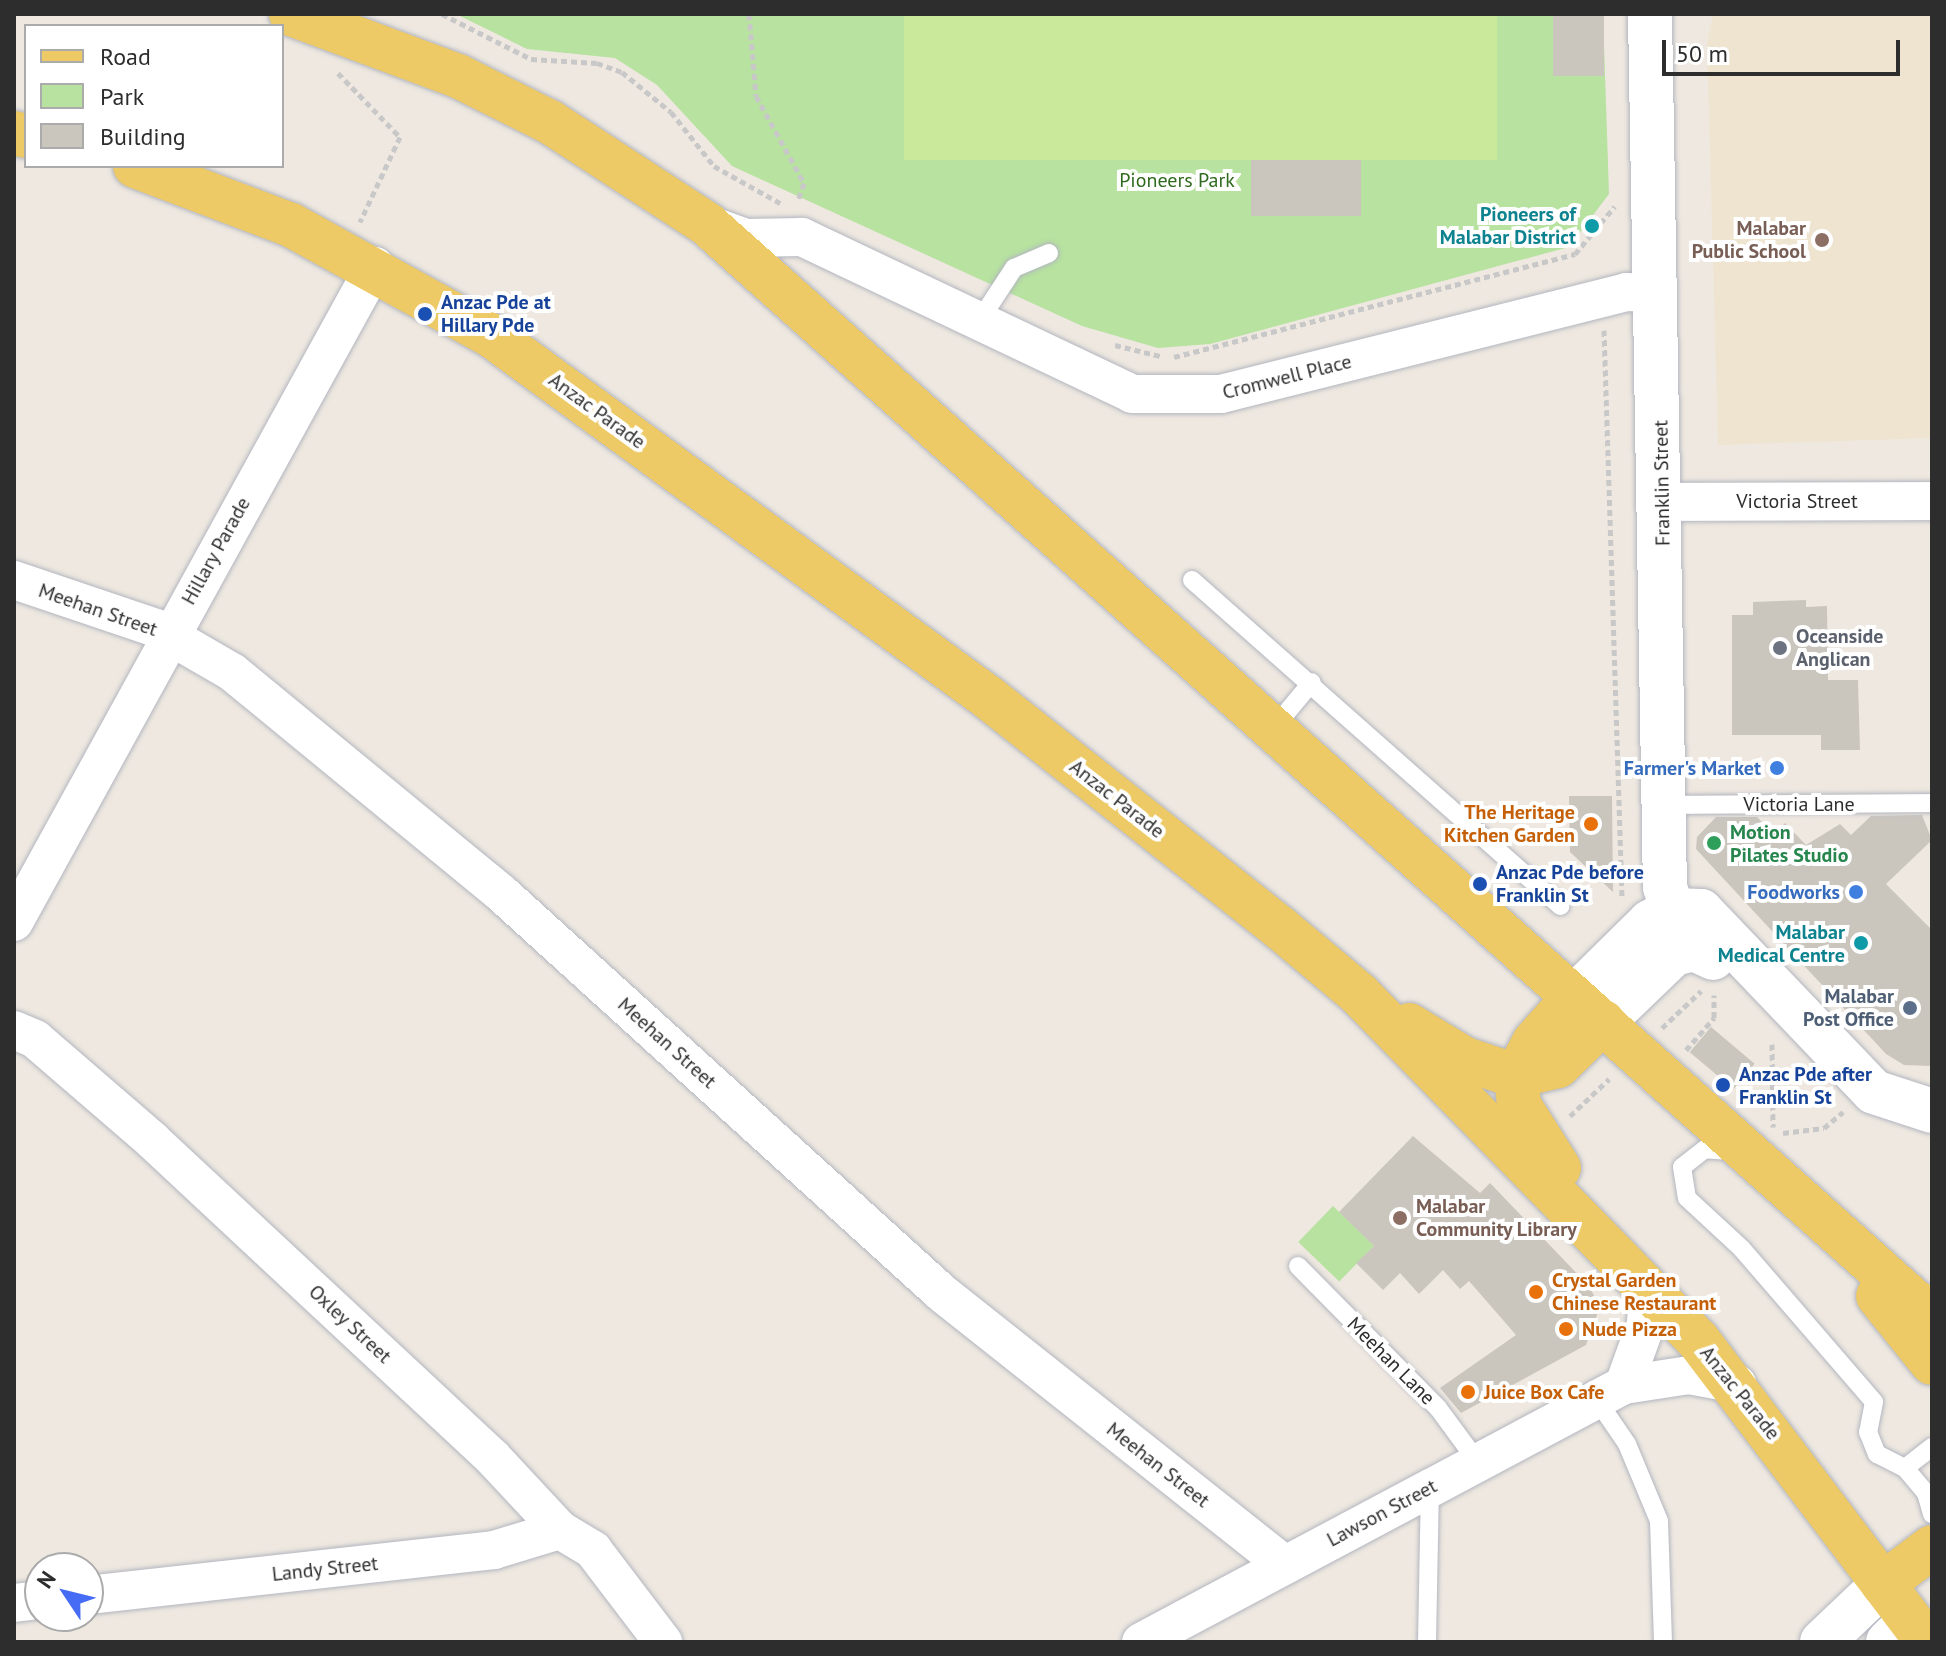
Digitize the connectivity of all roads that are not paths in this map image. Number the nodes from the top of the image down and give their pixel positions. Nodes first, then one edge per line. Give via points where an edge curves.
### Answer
1 (291, 14) edge
2 (1650, 14) edge
3 (142, 168) edge
4 (707, 224) junction
5 (364, 250) junction
6 (1049, 253) dead end
7 (1658, 293) junction
8 (978, 323) junction
9 (1932, 501) edge
10 (1662, 502) junction
11 (14, 580) edge
12 (1192, 580) dead end
13 (170, 636) junction
14 (1312, 682) junction
15 (1272, 730) junction
16 (1932, 803) edge
17 (1667, 805) junction
18 (1561, 906) dead end
19 (14, 922) edge
20 (1688, 948) junction
21 (1359, 994) junction
22 (1588, 1009) junction
23 (14, 1030) edge
24 (1516, 1076) junction
25 (1932, 1111) edge
26 (1764, 1135) junction
27 (1812, 1209) junction
28 (1596, 1228) junction
29 (1298, 1266) dead end
30 (1648, 1288) junction
31 (1932, 1317) edge
32 (1932, 1363) edge
33 (1737, 1384) junction
34 (1610, 1392) junction
35 (1932, 1447) edge
36 (1477, 1461) junction
37 (1905, 1468) junction
38 (1430, 1488) junction
39 (560, 1530) junction
40 (1931, 1536) edge
41 (1285, 1565) junction
42 (1883, 1584) junction
43 (104, 1593) edge
44 (1914, 1626) edge
45 (663, 1642) edge
46 (1141, 1642) edge
47 (1427, 1642) edge
48 (1663, 1642) edge
49 (1822, 1642) edge

1 - 4 main road via 550,122
2 - 7 street, Franklin Street
3 - 5 main road, Anzac Parade
4 - 8 street, Cromwell Place via 746,238 802,237
4 - 15 main road
5 - 13 street, Hillary Parade
5 - 21 main road, Anzac Parade via 492,336 989,698
6 - 8 lane via 1014,268
7 - 8 street, Cromwell Place via 1603,298 1221,394 1132,394
7 - 10 street, Franklin Street
9 - 10 street, Victoria Street
10 - 17 street, Franklin Street
11 - 13 street, Meehan Street
12 - 14 lane
13 - 19 street, Hillary Parade
13 - 41 street, Meehan Street via 232,672 501,893 943,1294
14 - 15 lane
14 - 18 lane
15 - 22 main road
16 - 17 lane, Victoria Lane
17 - 20 street, Franklin Street via 1665,887
20 - 22 street via 1628,941
20 - 25 street via 1711,917 1790,1036 1874,1092
21 - 24 main road via 1465,1059
21 - 28 main road, Anzac Parade
22 - 24 main road via 1534,1042
22 - 26 main road
23 - 39 street, Oxley Street via 35,1039 153,1141 492,1457
24 - 28 main road via 1524,1114
26 - 27 main road
26 - 37 lane via 1705,1149 1682,1167 1687,1198 1742,1249 1874,1402 1868,1432 1877,1454
27 - 31 main road
27 - 32 main road
28 - 30 main road, Anzac Parade
29 - 36 lane, Meehan Lane via 1438,1408
30 - 33 main road, Anzac Parade
30 - 34 street via 1646,1324
33 - 34 street, Lawson Street via 1689,1375
33 - 42 main road, Anzac Parade
34 - 36 street, Lawson Street
34 - 48 lane via 1659,1521
35 - 37 lane
36 - 38 street, Lawson Street
37 - 40 lane via 1926,1493
38 - 41 street, Lawson Street
38 - 47 lane
39 - 43 street, Landy Street via 494,1550
39 - 45 street, Oxley Street via 593,1550
40 - 42 main road
41 - 46 street, Lawson Street
42 - 44 main road, Anzac Parade
42 - 49 street

